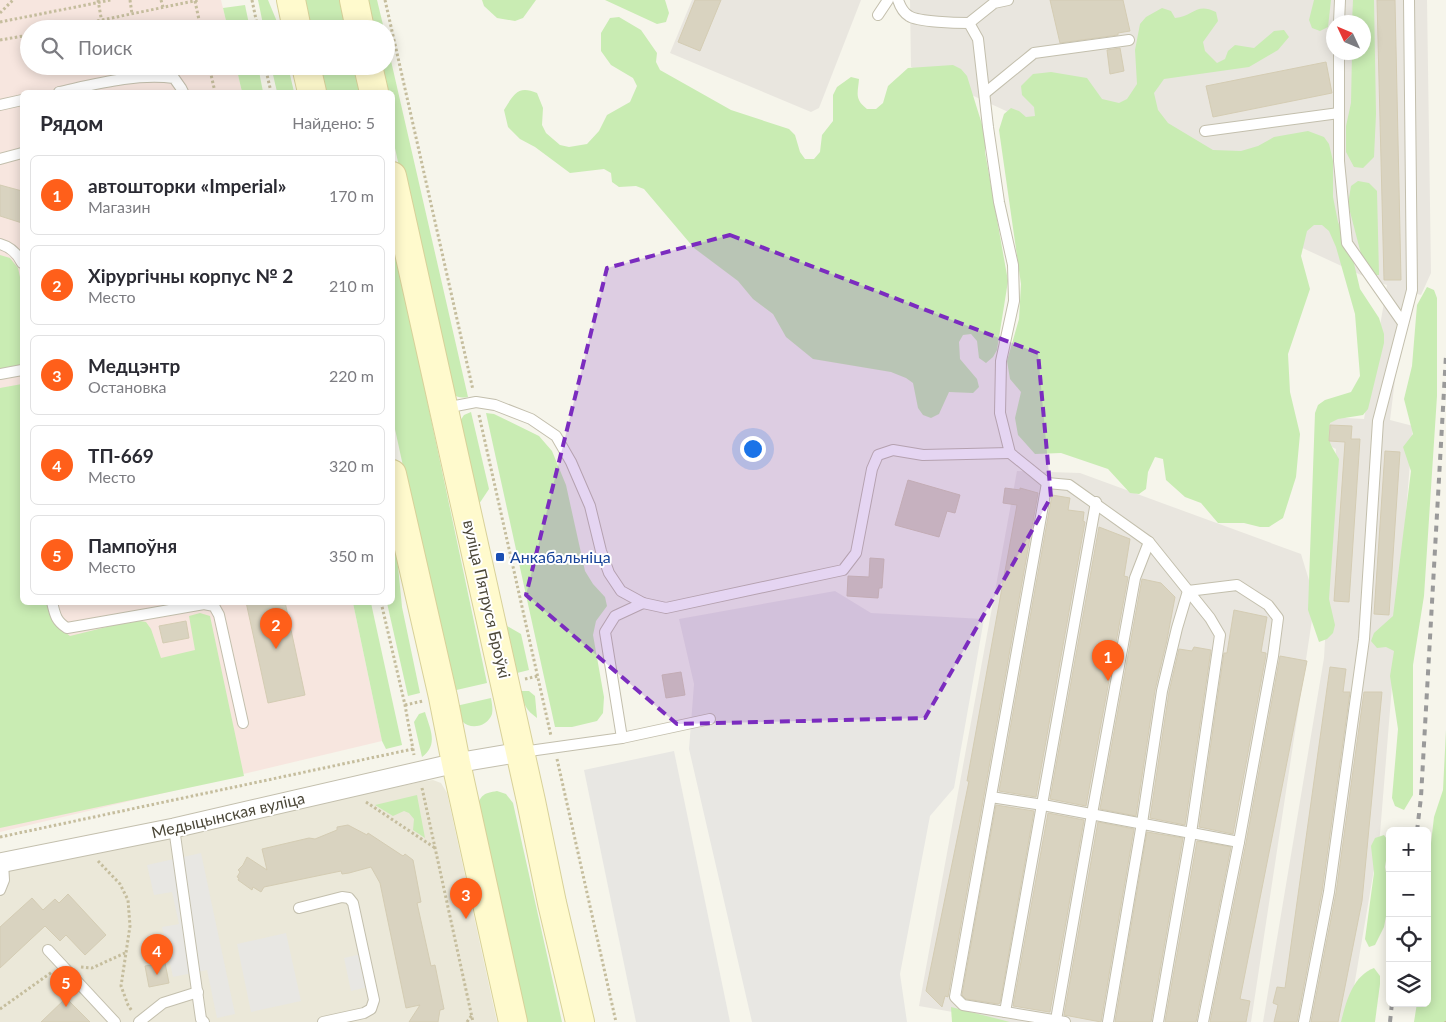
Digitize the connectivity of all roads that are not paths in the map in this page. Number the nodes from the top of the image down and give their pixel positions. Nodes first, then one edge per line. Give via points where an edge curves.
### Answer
1 (291, 0) edge
2 (354, 0) edge
3 (888, 0) edge
4 (898, 0) edge
5 (1008, 0) edge
6 (1340, 0) edge
7 (1409, 0) edge
8 (878, 14) dead end
9 (1339, 15) edge
10 (295, 20) edge
11 (358, 20) edge
12 (969, 24) junction
13 (1129, 40) dead end
14 (1339, 60) edge
15 (308, 75) edge
16 (370, 75) edge
17 (72, 90) edge
18 (182, 90) edge
19 (312, 90) edge
20 (374, 90) edge
21 (985, 93) junction
22 (20, 100) edge
23 (0, 105) edge
24 (1339, 113) junction
25 (1206, 131) dead end
26 (20, 154) edge
27 (0, 159) edge
28 (395, 200) edge
29 (398, 224) edge
30 (0, 244) edge
31 (20, 259) edge
32 (1403, 323) junction
33 (20, 370) edge
34 (0, 374) edge
35 (444, 408) junction
36 (1010, 453) junction
37 (1047, 483) junction
38 (395, 487) edge
39 (1096, 502) junction
40 (1149, 542) junction
41 (1188, 591) junction
42 (643, 603) junction
43 (53, 605) edge
44 (198, 605) edge
45 (209, 605) edge
46 (710, 719) dead end
47 (243, 723) dead end
48 (622, 738) junction
49 (521, 752) junction
50 (456, 763) junction
51 (992, 797) junction
52 (1043, 804) junction
53 (1092, 814) junction
54 (1142, 823) junction
55 (174, 828) junction
56 (1191, 832) junction
57 (1239, 842) junction
58 (2, 863) edge
59 (0, 890) edge
60 (299, 908) dead end
61 (48, 950) dead end
62 (198, 992) junction
63 (1005, 1012) junction
64 (137, 1019) edge
65 (1061, 1021) edge
66 (114, 1022) edge
67 (204, 1022) edge
68 (323, 1022) edge
69 (513, 1022) edge
70 (580, 1022) edge
71 (1108, 1022) edge
72 (1158, 1022) edge
73 (1203, 1022) edge
74 (1304, 1022) edge

1 - 10 main road
2 - 11 main road
3 - 8 lane
4 - 12 lane via 910,17
5 - 12 lane via 994,3
6 - 9 lane
7 - 32 lane via 1412,290
12 - 21 lane via 978,39
13 - 21 lane via 1034,53
14 - 24 lane
15 - 19 main road
16 - 20 main road
17 - 18 lane via 159,76 174,78
21 - 36 lane via 999,202 1013,265 1014,301 1001,361 1000,414
22 - 23 lane
24 - 25 lane
24 - 32 lane via 1339,161 1347,243
26 - 27 lane
28 - 29 main road, вуліца Пятруся Броўкі
29 - 35 main road, вуліца Пятруся Броўкі
30 - 31 lane via 16,252
32 - 74 lane via 1378,421 1364,639 1329,892
33 - 34 lane
35 - 42 lane via 476,402 495,405 531,419 556,436 572,462 590,506 609,573 621,590
35 - 49 main road, вуліца Пятруся Броўкі
36 - 37 lane
36 - 42 lane via 923,455 893,450 878,455 872,469 856,553 842,570 666,608
37 - 39 lane via 1070,485
37 - 51 lane
38 - 50 main road
39 - 40 lane
39 - 52 lane
40 - 41 lane
40 - 53 lane via 1135,578
41 - 54 lane via 1162,692
41 - 56 lane via 1220,635
41 - 57 lane via 1237,585 1268,604 1278,618
42 - 48 lane via 615,616 606,632
43 - 44 lane via 59,622 67,628
45 - 47 lane via 214,606 219,615
46 - 48 lane
48 - 49 lane
49 - 50 street, Медыцынская вуліца
49 - 70 main road, вуліца Пятруся Броўкі
50 - 55 street, Медыцынская вуліца
50 - 69 main road
51 - 52 lane
51 - 63 lane via 955,997 963,1005
52 - 53 lane
52 - 63 lane
53 - 54 lane
53 - 65 lane
54 - 56 lane
54 - 71 lane
55 - 58 street, Медыцынская вуліца
55 - 62 lane
56 - 57 lane
56 - 72 lane
57 - 73 lane
58 - 59 lane via 4,880
60 - 68 lane via 349,898 353,903 374,1000 371,1009 364,1013
61 - 66 lane
62 - 64 lane via 163,1003
62 - 67 lane via 201,1020
63 - 65 lane

